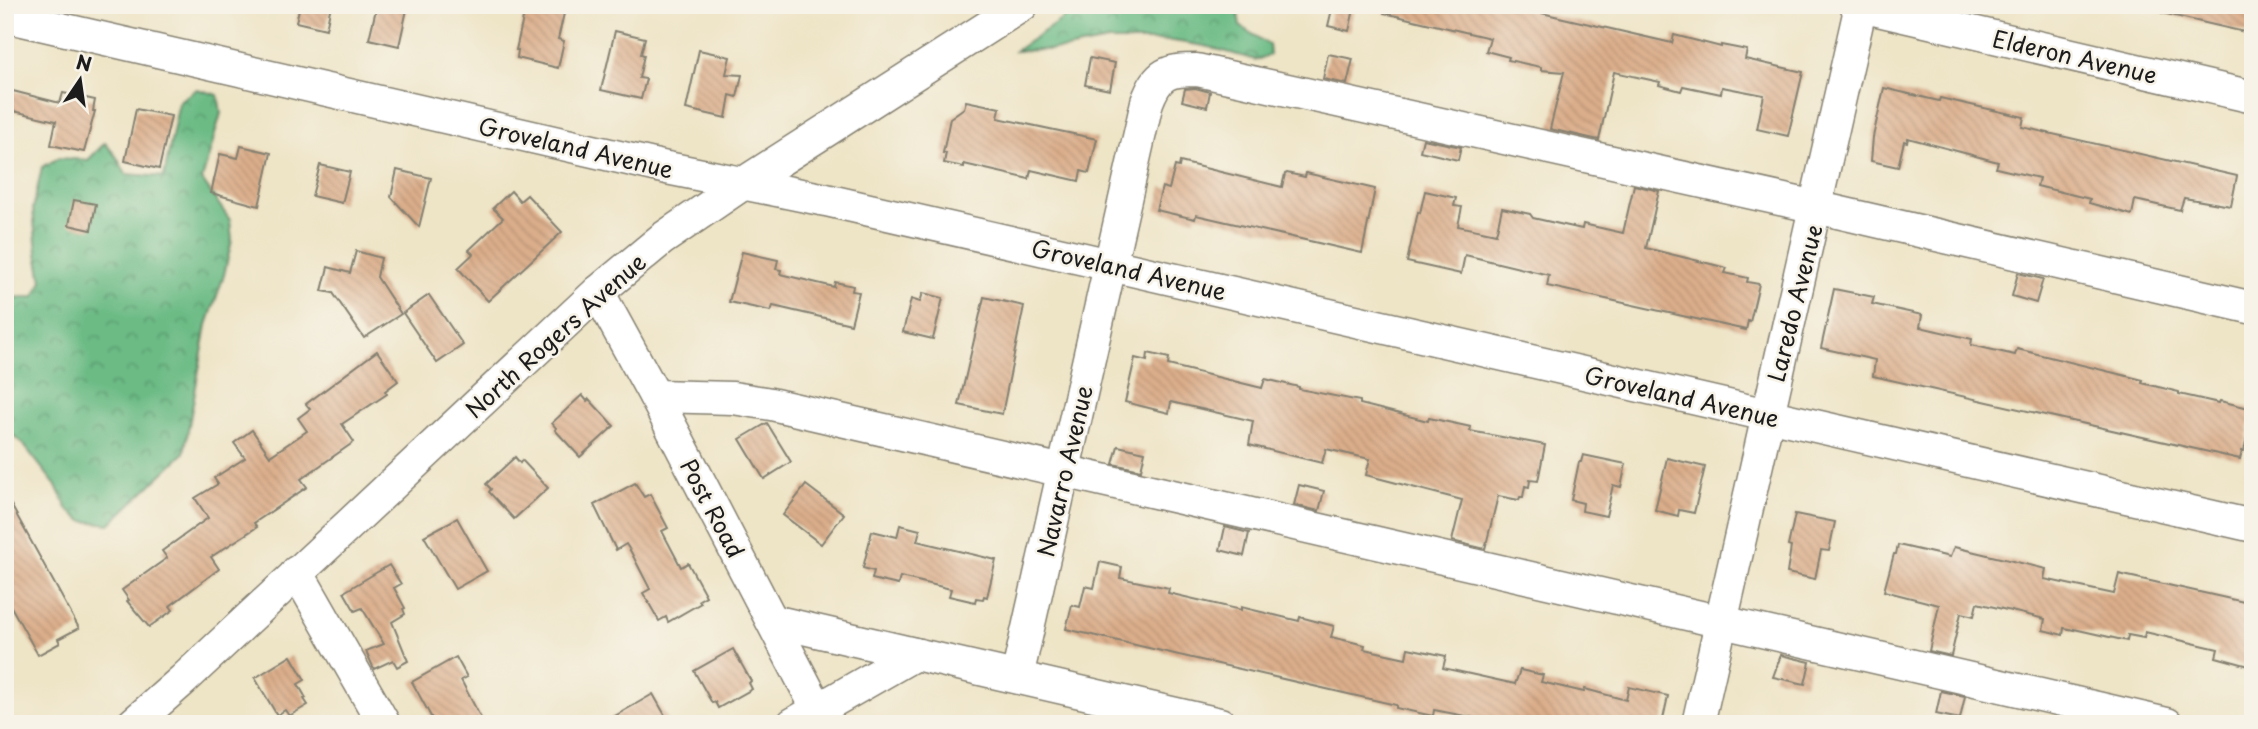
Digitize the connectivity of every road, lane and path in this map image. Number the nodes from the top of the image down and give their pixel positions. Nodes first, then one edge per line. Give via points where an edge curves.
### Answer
1 (1022, 5) edge
2 (1860, 6) edge
3 (5, 16) edge
4 (2253, 97) edge
5 (744, 183) junction
6 (1817, 208) junction
7 (1110, 265) junction
8 (598, 292) junction
9 (2253, 308) edge
10 (654, 396) junction
11 (1767, 415) junction
12 (1064, 470) junction
13 (2253, 526) edge
14 (297, 572) junction
15 (773, 621) junction
16 (1722, 623) junction
17 (915, 654) junction
18 (1017, 677) junction
19 (813, 719) edge
20 (133, 724) edge
21 (384, 724) edge
22 (1220, 724) edge
23 (1699, 724) edge
24 (2167, 724) edge

1 - 5 street, North Rogers Avenue
2 - 4 street, Elderon Avenue
2 - 6 street, Laredo Avenue
3 - 5 street, Groveland Avenue
5 - 7 street, Groveland Avenue
5 - 8 street, North Rogers Avenue via 662,239
6 - 7 street, Navarro Avenue via 1197,70 1179,70 1165,74 1153,85
6 - 9 street, Navarro Avenue
6 - 11 street, Laredo Avenue
7 - 11 street, Groveland Avenue
7 - 12 street, Navarro Avenue
8 - 10 street, Post Road
8 - 14 street, North Rogers Avenue
10 - 12 street via 771,404
10 - 15 street, Post Road
11 - 13 street, Groveland Avenue
11 - 16 street, Laredo Avenue
12 - 16 street
12 - 18 street, Navarro Avenue
14 - 20 street, North Rogers Avenue
14 - 21 street
15 - 17 street
15 - 19 street, Post Road
16 - 23 street, Laredo Avenue
16 - 24 street
17 - 18 street
17 - 19 street
18 - 22 street

